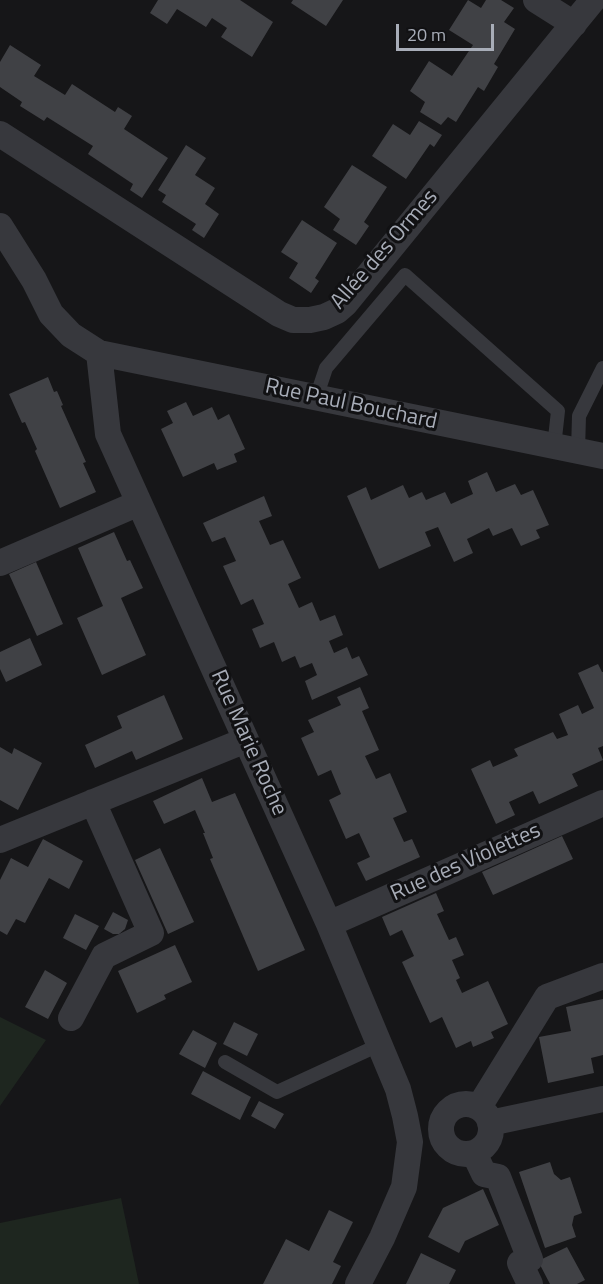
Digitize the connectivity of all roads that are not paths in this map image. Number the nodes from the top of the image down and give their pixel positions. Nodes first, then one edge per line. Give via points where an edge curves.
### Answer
1 (536, 0) edge
2 (593, 0) edge
3 (574, 24) junction
4 (0, 134) edge
5 (0, 226) edge
6 (99, 353) junction
7 (603, 368) edge
8 (316, 398) junction
9 (566, 449) junction
10 (603, 456) edge
11 (139, 503) junction
12 (0, 563) edge
13 (246, 740) junction
14 (93, 802) junction
15 (603, 803) edge
16 (0, 840) edge
17 (329, 924) junction
18 (603, 976) edge
19 (70, 1018) dead end
20 (379, 1045) junction
21 (225, 1062) dead end
22 (603, 1099) edge
23 (485, 1115) junction
24 (441, 1134) junction
25 (410, 1142) junction
26 (474, 1153) junction
27 (358, 1284) edge
28 (530, 1284) edge

1 - 3 street
2 - 3 street, Allée des Ormes
3 - 4 street, Allée des Ormes via 345,304 310,321 279,314
5 - 6 street via 51,314 71,335
6 - 8 street, Rue Paul Bouchard
6 - 11 street, Rue Marie Roche via 108,434
7 - 9 lane
8 - 9 street, Rue Paul Bouchard
8 - 9 lane via 326,368 405,275 558,411
9 - 10 street, Rue Paul Bouchard
11 - 12 street
11 - 13 street, Rue Marie Roche
13 - 14 street
13 - 17 street, Rue Marie Roche
14 - 16 street
14 - 19 street via 151,933 104,956
15 - 17 street, Rue des Violettes
17 - 20 street, Rue Marie Roche
18 - 23 street via 547,997
20 - 21 lane via 277,1092
20 - 25 street, Rue Marie Roche via 398,1089
22 - 23 street
23 - 24 street via 469,1104 460,1105 444,1116
23 - 26 street via 491,1132 488,1141
24 - 25 street
24 - 26 street via 453,1151
25 - 27 street, Rue Marie Roche via 404,1187
26 - 28 street via 484,1174 498,1177 530,1259 520,1263

